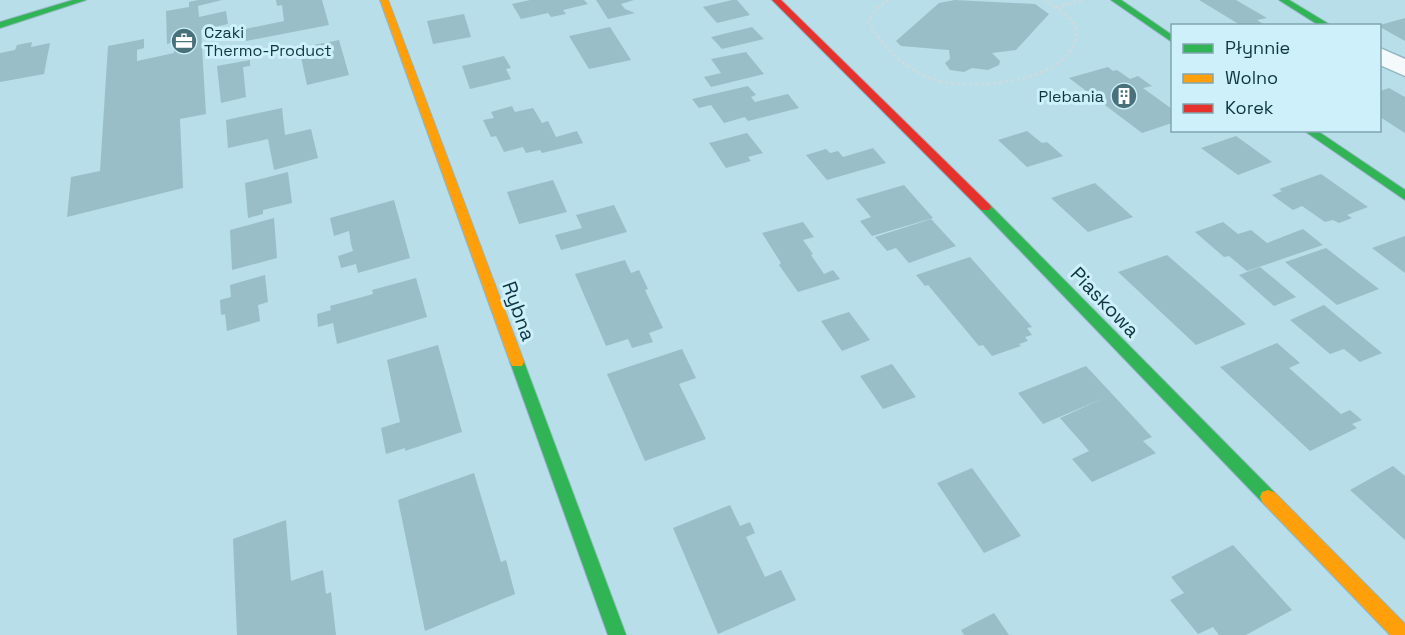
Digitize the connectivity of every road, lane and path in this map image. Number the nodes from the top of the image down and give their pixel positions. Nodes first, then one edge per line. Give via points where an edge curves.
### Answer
1 (82, 0) edge
2 (384, 0) edge
3 (776, 0) edge
4 (889, 0) edge
5 (1044, 0) edge
6 (1064, 0) edge
7 (1084, 0) edge
8 (1115, 0) edge
9 (1283, 0) edge
10 (1069, 3) junction
11 (1056, 7) junction
12 (1325, 24) edge
13 (0, 25) edge
14 (1171, 38) edge
15 (1381, 56) edge
16 (1405, 69) edge
17 (1311, 132) edge
18 (1405, 196) edge
19 (617, 635) edge
20 (1403, 635) edge

1 - 13 street
2 - 19 street, Rybna
3 - 20 street, Piaskowa via 923,144
4 - 11 path via 878,6 868,21 879,41 900,60 937,81 977,86 1055,67 1068,54 1076,38 1074,27
5 - 11 path
6 - 10 path
7 - 10 path
8 - 14 street
9 - 12 street
10 - 11 path
15 - 16 street
17 - 18 street

